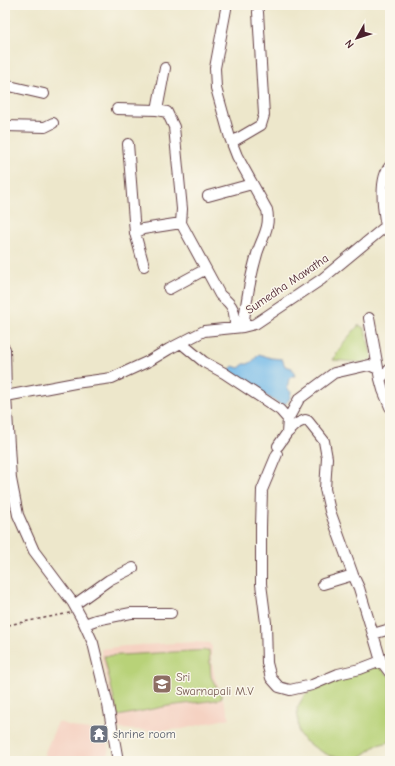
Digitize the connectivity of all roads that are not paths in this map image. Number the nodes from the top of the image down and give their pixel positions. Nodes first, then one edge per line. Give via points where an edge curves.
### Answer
1 (226, 9) dead end
2 (258, 12) dead end
3 (165, 68) dead end
4 (5, 85) edge
5 (44, 94) dead end
6 (117, 109) dead end
7 (157, 110) junction
8 (53, 123) dead end
9 (5, 126) edge
10 (232, 142) junction
11 (128, 144) dead end
12 (390, 166) edge
13 (252, 184) junction
14 (208, 196) dead end
15 (181, 223) junction
16 (388, 225) edge
17 (135, 233) junction
18 (144, 266) dead end
19 (206, 269) junction
20 (169, 289) dead end
21 (369, 318) dead end
22 (239, 327) junction
23 (181, 343) junction
24 (5, 349) edge
25 (378, 369) junction
26 (390, 369) edge
27 (380, 379) junction
28 (6, 396) edge
29 (390, 407) edge
30 (288, 419) junction
31 (287, 433) junction
32 (133, 568) dead end
33 (353, 575) junction
34 (323, 584) dead end
35 (76, 608) junction
36 (171, 613) dead end
37 (85, 624) junction
38 (390, 629) edge
39 (373, 634) junction
40 (381, 661) junction
41 (390, 673) edge
42 (118, 761) edge

1 - 10 street via 215,68 216,88
2 - 10 street via 264,115 261,125
3 - 7 street
4 - 5 street
6 - 7 street
7 - 15 street via 167,112 174,127 182,209
8 - 9 street via 45,127
10 - 13 street
11 - 17 street
12 - 16 street via 382,189
13 - 14 street
13 - 22 street via 269,218 257,254
15 - 17 street via 143,229
15 - 19 street
16 - 22 street, Sumedha Mawatha via 322,279 255,324
17 - 18 street
19 - 20 street
19 - 22 street via 220,295 235,311
21 - 25 street
22 - 23 street, Sumedha Mawatha via 204,331
23 - 28 street, Sumedha Mawatha via 112,378
23 - 30 street via 204,362 224,372 280,410
24 - 28 street
25 - 27 street
25 - 30 street via 369,365 334,373 299,399
26 - 27 street
27 - 29 street
28 - 35 street via 11,479 18,515 34,551
30 - 31 street
31 - 33 street via 305,420 324,441 327,458 325,490
31 - 40 street via 262,490 262,584 267,663 271,678 279,687 290,690 312,685 338,674 360,670
32 - 35 street via 109,580
33 - 34 street
33 - 39 street
35 - 37 street
36 - 37 street via 131,613
37 - 42 street via 97,658
38 - 39 street
39 - 40 street
40 - 41 street

